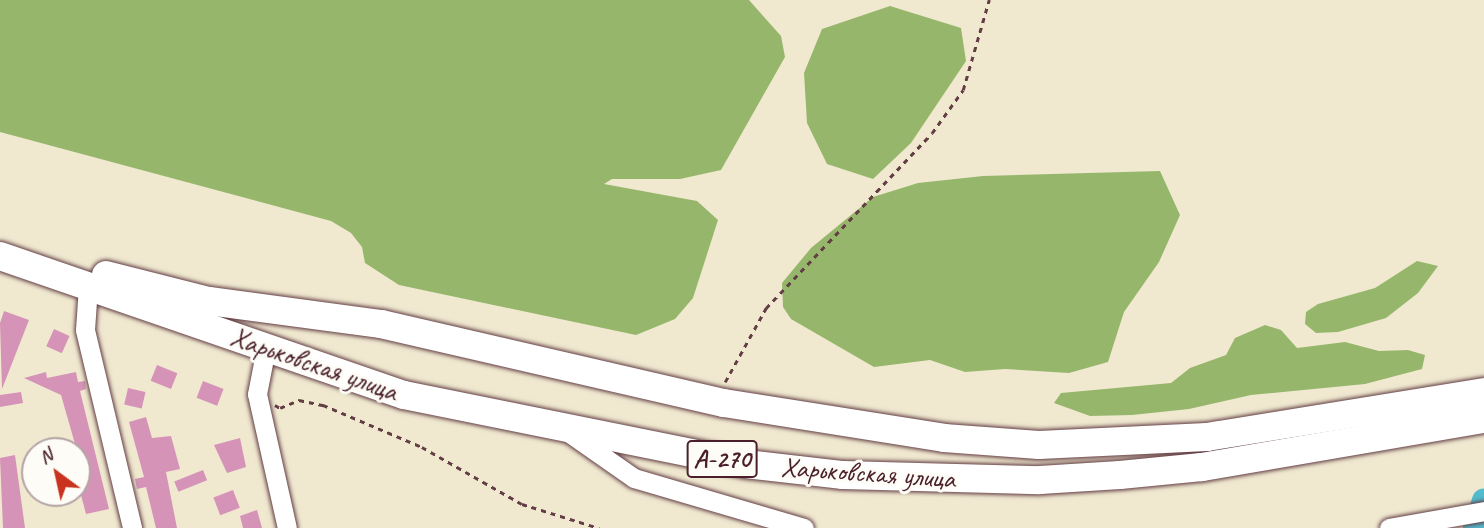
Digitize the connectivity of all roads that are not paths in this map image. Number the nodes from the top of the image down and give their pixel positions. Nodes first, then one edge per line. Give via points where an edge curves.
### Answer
1 (0, 240) edge
2 (0, 256) edge
3 (88, 286) junction
4 (266, 348) junction
5 (1475, 407) edge
6 (561, 427) junction
7 (1484, 511) edge
8 (131, 528) edge
9 (287, 528) edge
10 (804, 528) edge
11 (1389, 528) edge

1 - 5 highway, Харьковская улица / А-270 via 90,270 209,301 381,324 714,401 944,438 1106,444
2 - 3 highway, Харьковская улица / А-270
3 - 4 highway, Харьковская улица / А-270
3 - 8 street via 85,330
4 - 6 highway, Харьковская улица / А-270 via 404,395
4 - 9 street via 257,394
5 - 6 highway, Харьковская улица / А-270 via 1202,467 1040,480 843,475 747,464
6 - 10 street via 634,478
7 - 11 street

